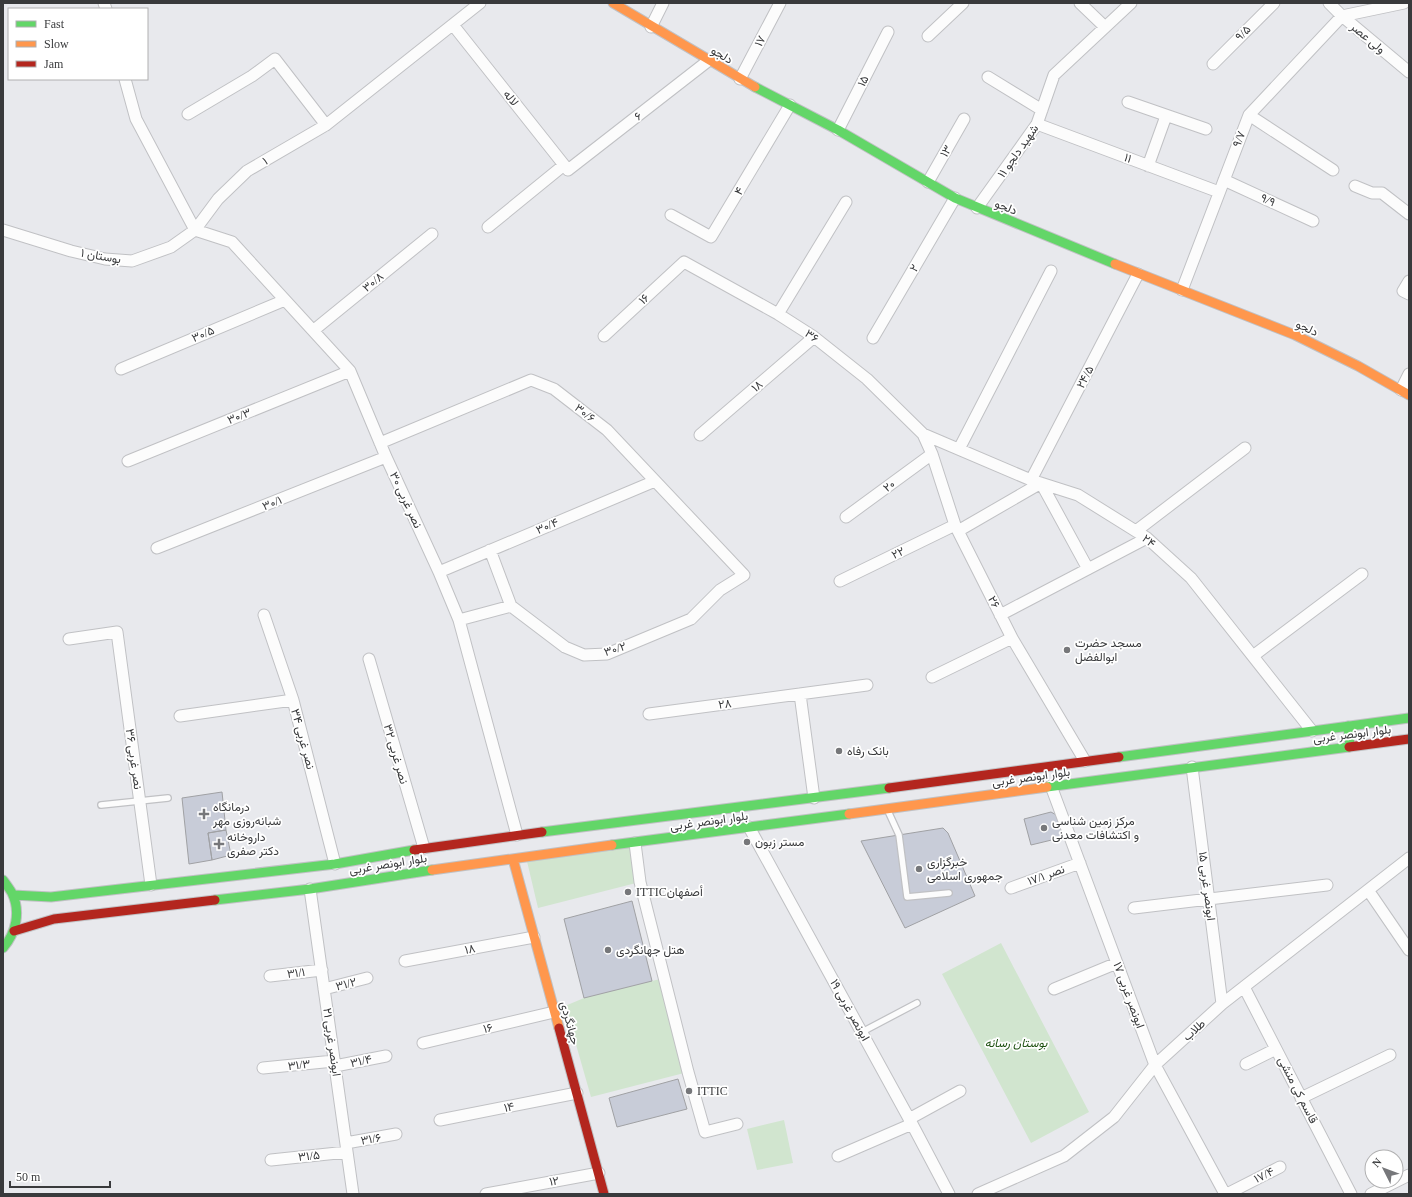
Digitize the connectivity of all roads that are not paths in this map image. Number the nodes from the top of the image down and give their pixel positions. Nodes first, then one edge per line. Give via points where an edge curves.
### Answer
1 (480, 3) edge
2 (613, 3) edge
3 (663, 3) edge
4 (780, 3) edge
5 (963, 3) edge
6 (1080, 3) edge
7 (1131, 3) edge
8 (1274, 3) edge
9 (1329, 3) edge
10 (1404, 3) edge
11 (1342, 16) junction
12 (453, 25) junction
13 (652, 27) junction
14 (1105, 27) junction
15 (888, 32) dead end
16 (928, 36) dead end
17 (708, 61) junction
18 (1213, 64) dead end
19 (1409, 72) edge
20 (988, 77) dead end
21 (125, 80) edge
22 (740, 80) junction
23 (1128, 102) dead end
24 (790, 105) junction
25 (1042, 110) junction
26 (188, 114) dead end
27 (1248, 115) junction
28 (1166, 116) junction
29 (964, 119) dead end
30 (1038, 124) junction
31 (326, 125) junction
32 (1206, 129) dead end
33 (838, 130) junction
34 (1148, 166) junction
35 (566, 168) junction
36 (1333, 170) dead end
37 (1224, 180) junction
38 (928, 182) junction
39 (1355, 186) dead end
40 (1219, 192) junction
41 (955, 198) junction
42 (846, 202) dead end
43 (978, 208) junction
44 (1409, 214) edge
45 (671, 215) dead end
46 (1313, 221) dead end
47 (488, 227) dead end
48 (3, 230) edge
49 (195, 230) junction
50 (432, 234) dead end
51 (684, 262) joint
52 (1051, 271) dead end
53 (1138, 274) junction
54 (1409, 281) edge
55 (1182, 290) junction
56 (1409, 294) edge
57 (286, 300) junction
58 (778, 314) junction
59 (314, 330) junction
60 (604, 336) dead end
61 (814, 337) junction
62 (873, 338) dead end
63 (121, 368) dead end
64 (350, 371) junction
65 (1409, 374) edge
66 (1405, 392) edge
67 (923, 434) junction
68 (700, 435) dead end
69 (380, 443) junction
70 (1245, 448) dead end
71 (959, 449) junction
72 (932, 454) junction
73 (386, 457) junction
74 (128, 461) dead end
75 (655, 481) junction
76 (1036, 481) junction
77 (846, 518) dead end
78 (957, 528) junction
79 (1136, 531) junction
80 (1147, 538) junction
81 (158, 548) dead end
82 (490, 550) junction
83 (1088, 569) junction
84 (439, 572) junction
85 (1362, 574) dead end
86 (744, 575) joint
87 (840, 581) dead end
88 (511, 606) junction
89 (264, 615) dead end
90 (1000, 615) junction
91 (459, 620) junction
92 (69, 638) dead end
93 (1012, 638) junction
94 (1252, 656) junction
95 (369, 659) dead end
96 (932, 677) dead end
97 (867, 685) dead end
98 (800, 694) junction
99 (293, 700) junction
100 (649, 714) dead end
101 (180, 716) dead end
102 (1409, 718) edge
103 (1348, 726) junction
104 (1312, 731) junction
105 (1409, 739) edge
106 (1350, 746) junction
107 (1085, 761) junction
108 (1192, 767) junction
109 (1051, 786) junction
110 (168, 798) dead end
111 (814, 798) junction
112 (140, 801) junction
113 (100, 805) dead end
114 (887, 809) junction
115 (749, 827) junction
116 (517, 835) junction
117 (635, 843) junction
118 (424, 848) junction
119 (1409, 858) edge
120 (513, 859) junction
121 (1080, 863) junction
122 (335, 864) junction
123 (3, 880) edge
124 (151, 885) junction
125 (1328, 885) dead end
126 (1011, 888) dead end
127 (310, 889) junction
128 (1368, 890) junction
129 (949, 893) dead end
130 (13, 895) junction
131 (1209, 899) junction
132 (1134, 908) dead end
133 (14, 931) junction
134 (534, 937) junction
135 (3, 948) edge
136 (1409, 950) edge
137 (405, 961) dead end
138 (1117, 964) junction
139 (322, 970) junction
140 (270, 976) dead end
141 (368, 978) dead end
142 (1244, 987) junction
143 (324, 989) junction
144 (1054, 989) dead end
145 (917, 1003) dead end
146 (1222, 1004) junction
147 (554, 1012) junction
148 (862, 1032) junction
149 (422, 1043) dead end
150 (1276, 1049) junction
151 (1390, 1055) dead end
152 (386, 1056) dead end
153 (335, 1064) junction
154 (1246, 1064) dead end
155 (1155, 1065) junction
156 (263, 1068) dead end
157 (960, 1090) dead end
158 (577, 1093) junction
159 (1301, 1098) junction
160 (440, 1120) dead end
161 (910, 1121) junction
162 (737, 1124) dead end
163 (396, 1134) dead end
164 (347, 1147) junction
165 (838, 1156) dead end
166 (271, 1160) dead end
167 (1280, 1167) dead end
168 (599, 1173) junction
169 (1409, 1175) edge
170 (353, 1194) edge
171 (486, 1194) edge
172 (604, 1194) edge
173 (949, 1194) edge
174 (978, 1194) edge
175 (1226, 1194) edge
176 (1351, 1194) edge
177 (1371, 1194) edge

1 - 12 street, ۱
2 - 13 main road, دلجو
3 - 13 street
4 - 22 street, ۱۷
5 - 16 street
6 - 14 street
7 - 14 street, شهید دلجو ۱۱
8 - 18 street, ۹/۵
9 - 11 street, ولی عصر
10 - 11 street
11 - 19 street, ولی عصر
11 - 27 street, ۹/۷
12 - 31 street, ۱
12 - 35 street, لاله
13 - 17 main road, دلجو
14 - 25 street, شهید دلجو ۱۱ via 1054,75
15 - 33 street, ۱۵
17 - 22 main road, دلجو
17 - 35 street, ۶
20 - 25 street
21 - 49 street via 136,119
22 - 24 main road, دلجو
23 - 28 street
24 - 33 main road, دلجو
24 - 45 street, ۴ via 711,237
25 - 30 street, شهید دلجو ۱۱
26 - 31 street via 252,76 275,59
27 - 36 street
27 - 37 street, ۹/۷
28 - 32 street
28 - 34 street
29 - 38 street, ۱۳
30 - 34 street, ۱۱
30 - 43 street, شهید دلجو ۱۱
31 - 49 street, ۱ via 247,171 218,199
33 - 38 main road, دلجو
34 - 40 street, ۱۱
35 - 47 street, ۶
37 - 40 street, ۹/۷
37 - 46 street, ۹/۹
38 - 41 main road, دلجو
39 - 44 street via 1372,193 1382,193
40 - 55 street, ۹/۷
41 - 43 main road, دلجو
41 - 62 street, ۲
42 - 58 street
43 - 53 main road, دلجو
48 - 49 street, بوستان ۱ via 71,251 132,261 171,247
49 - 57 street, نصر غربی ۳۰ via 232,242
50 - 59 street, ۳۰/۸
51 - 58 street, ۳۶
51 - 60 street, ۱۶
52 - 71 street
53 - 55 main road, دلجو
53 - 76 street, ۲۴/۵
54 - 56 street via 1404,291
55 - 66 main road, دلجو via 1295,335
57 - 59 street, نصر غربی ۳۰
57 - 63 street, ۳۰/۵
58 - 61 street, ۳۶
59 - 64 street, نصر غربی ۳۰
61 - 67 street, ۳۶ via 867,379
61 - 68 street, ۱۸
64 - 69 street, نصر غربی ۳۰
64 - 74 street, ۳۰/۳
65 - 66 street
67 - 71 street, ۲۴
67 - 72 street, ۲۶
69 - 73 street, نصر غربی ۳۰
69 - 75 street, ۳۰/۶ via 531,380 554,389 607,430
70 - 79 street
71 - 76 street, ۲۴
72 - 77 street, ۲۰
72 - 78 street, ۲۶
73 - 81 street, ۳۰/۱
73 - 84 street, نصر غربی ۳۰
75 - 82 street, ۳۰/۴
75 - 86 street, ۳۰/۶
76 - 78 street, ۲۲
76 - 79 street, ۲۴ via 1078,496
76 - 83 street
78 - 87 street, ۲۲
78 - 90 street, ۲۶
79 - 80 street, ۲۴
80 - 83 street
80 - 94 street, ۲۴ via 1192,578
82 - 84 street, ۳۰/۴
82 - 88 street
83 - 90 street
84 - 91 street, نصر غربی ۳۰
85 - 94 street
86 - 88 street, ۳۰/۲ via 720,590 691,619 607,654 584,655 565,647
88 - 91 street
89 - 99 street, نصر غربی ۳۴
90 - 93 street, ۲۶
91 - 116 street, نصر غربی ۳۰
92 - 112 street, نصر غربی ۳۶ via 117,632
93 - 96 street
93 - 107 street, ۲۶
94 - 104 street, ۲۴
95 - 118 street, نصر غربی ۳۲
97 - 98 street, ۲۸
98 - 100 street, ۲۸
98 - 111 street
99 - 101 street
99 - 122 street, نصر غربی ۳۴
102 - 103 main road, بلوار ابونصر غربی
103 - 104 main road, بلوار ابونصر غربی
103 - 106 main road
104 - 107 main road, بلوار ابونصر غربی
105 - 106 main road, بلوار ابونصر غربی
106 - 108 main road, بلوار ابونصر غربی
107 - 111 main road, بلوار ابونصر غربی
108 - 109 main road, بلوار ابونصر غربی
108 - 131 street, ابونصر غربی ۱۵
109 - 114 main road, بلوار ابونصر غربی
109 - 121 street, ابونصر غربی ۱۷
110 - 112 lane
111 - 116 main road, بلوار ابونصر غربی
112 - 113 lane
112 - 124 street, نصر غربی ۳۶
114 - 115 main road, بلوار ابونصر غربی
114 - 129 lane via 899,835 907,897
115 - 117 main road, بلوار ابونصر غربی
115 - 148 street, ابونصر غربی ۱۹
116 - 118 main road, بلوار ابونصر غربی
117 - 120 main road, بلوار ابونصر غربی
117 - 162 street via 640,882 688,1072 706,1132
118 - 122 main road, بلوار ابونصر غربی
119 - 128 street, طلاب
120 - 127 main road, بلوار ابونصر غربی
120 - 134 main road, جهانگردی
121 - 126 street, نصر ۱۷/۱
121 - 138 street, ابونصر غربی ۱۷
122 - 124 main road, بلوار ابونصر غربی
123 - 130 main road
124 - 130 main road, بلوار ابونصر غربی via 51,897
125 - 131 street
127 - 133 main road, بلوار ابونصر غربی via 54,919
127 - 139 street, ابونصر غربی ۲۱
128 - 136 street
128 - 142 street, طلاب
130 - 133 main road via 18,913
131 - 132 street
131 - 146 street, ابونصر غربی ۱۵
133 - 135 main road
134 - 137 street, ۱۸
134 - 147 main road, جهانگردی
138 - 144 street
138 - 155 street, ابونصر غربی ۱۷
139 - 140 street, ۳۱/۱
139 - 143 street, ابونصر غربی ۲۱
141 - 143 street, ۳۱/۲
142 - 146 street, طلاب
142 - 150 street, قاسم کی منشی
143 - 153 street, ابونصر غربی ۲۱
145 - 148 lane
146 - 155 street, طلاب
147 - 149 street, ۱۶
147 - 158 main road, جهانگردی
148 - 161 street, ابونصر غربی ۱۹
150 - 154 street
150 - 159 street, قاسم کی منشی
151 - 159 street
152 - 153 street, ۳۱/۴
153 - 156 street, ۳۱/۳
153 - 164 street, ابونصر غربی ۲۱
155 - 174 street, طلاب via 1114,1117 1064,1156
155 - 175 street, ابونصر غربی ۱۷
157 - 161 street
158 - 160 street, ۱۴
158 - 168 main road, جهانگردی
159 - 176 street, قاسم کی منشی
161 - 165 street
161 - 173 street, ابونصر غربی ۱۹
163 - 164 street, ۳۱/۶
164 - 166 street, ۳۱/۵
164 - 170 street, ابونصر غربی ۲۱
167 - 175 street, ۱۷/۴
168 - 171 street, ۱۲
168 - 172 main road, جهانگردی
169 - 177 street

